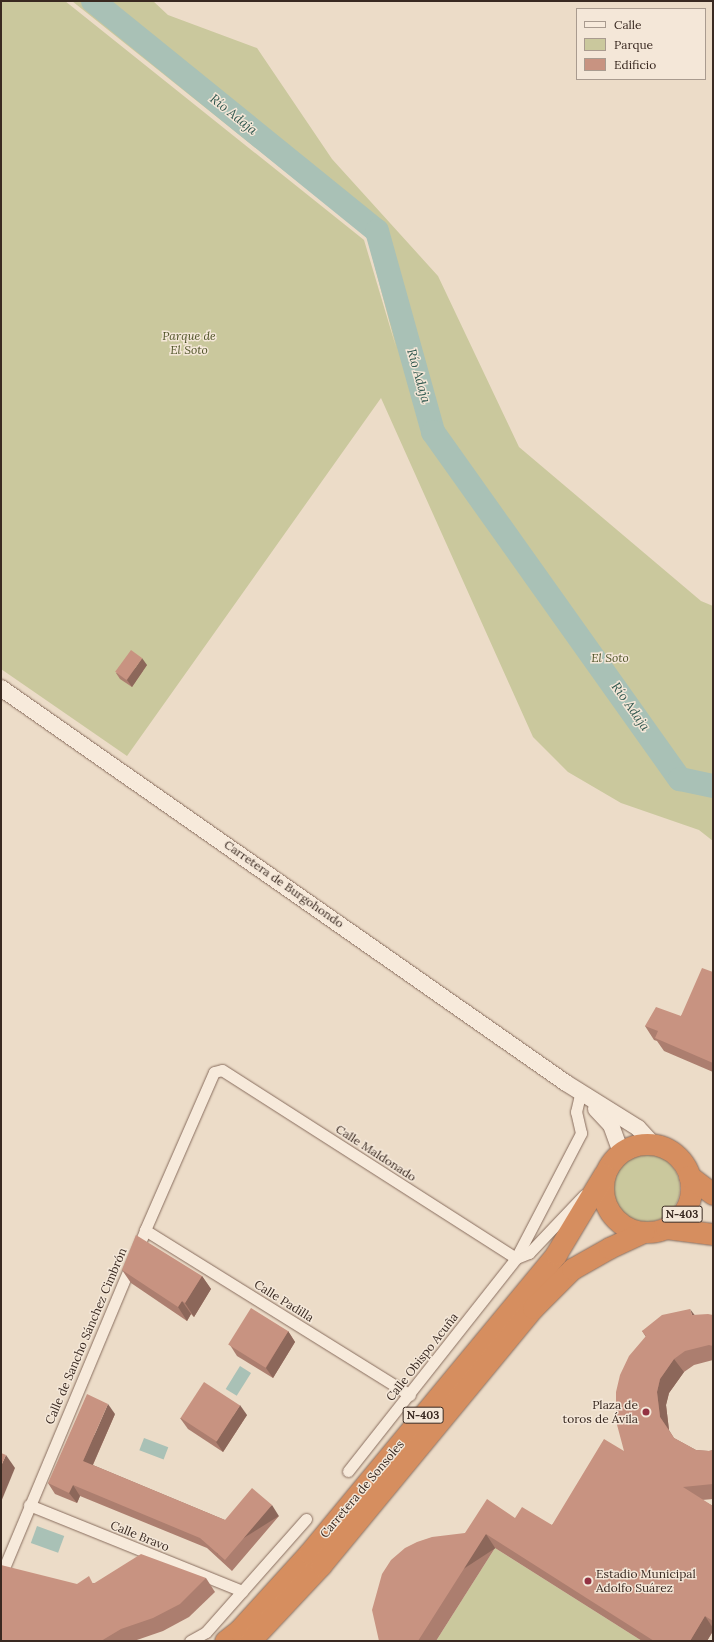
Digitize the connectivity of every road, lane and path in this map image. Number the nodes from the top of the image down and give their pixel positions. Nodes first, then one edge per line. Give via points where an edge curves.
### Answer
1 (1, 688) edge
2 (222, 1070) joint
3 (566, 1083) junction
4 (580, 1096) junction
5 (653, 1144) junction
6 (621, 1152) junction
7 (689, 1176) junction
8 (602, 1178) junction
9 (713, 1194) edge
10 (666, 1228) junction
11 (145, 1230) junction
12 (644, 1232) junction
13 (713, 1234) edge
14 (516, 1258) junction
15 (410, 1395) junction
16 (348, 1471) dead end
17 (29, 1505) junction
18 (306, 1519) dead end
19 (1, 1575) edge
20 (242, 1591) junction
21 (190, 1641) edge
22 (225, 1641) edge
23 (250, 1641) edge

1 - 3 main road, Carretera de Burgohondo
2 - 11 street, Calle de Sancho Sánchez Cimbrón via 214,1072
2 - 14 street, Calle Maldonado
3 - 4 main road, Carretera de Burgohondo
3 - 5 main road, Carretera de Burgohondo via 638,1128
4 - 6 main road, Carretera de Burgohondo via 611,1125
4 - 14 street, Calle Obispo Acuña via 576,1112 581,1133
5 - 6 highway, N-403 via 631,1146
5 - 7 highway, N-403 via 676,1155
6 - 8 highway, N-403 via 611,1162
7 - 9 highway
7 - 10 highway, N-403 via 691,1191 687,1206 679,1218
8 - 12 highway, N-403 via 603,1197 608,1210 618,1222 630,1229
8 - 14 street, Calle Obispo Acuña via 569,1208 529,1253
8 - 22 highway, Carretera de Sonsoles / N-403 via 556,1254 309,1553 239,1630
10 - 12 highway, N-403
10 - 13 highway
11 - 15 street, Calle Padilla
11 - 17 street, Calle de Sancho Sánchez Cimbrón
12 - 23 highway, Carretera de Sonsoles / N-403 via 572,1269 533,1308 321,1565
14 - 15 street, Calle Obispo Acuña
15 - 16 street, Calle Obispo Acuña
17 - 19 street, Calle de Sancho Sánchez Cimbrón
17 - 20 street, Calle Bravo
18 - 20 street
20 - 21 street via 206,1632

